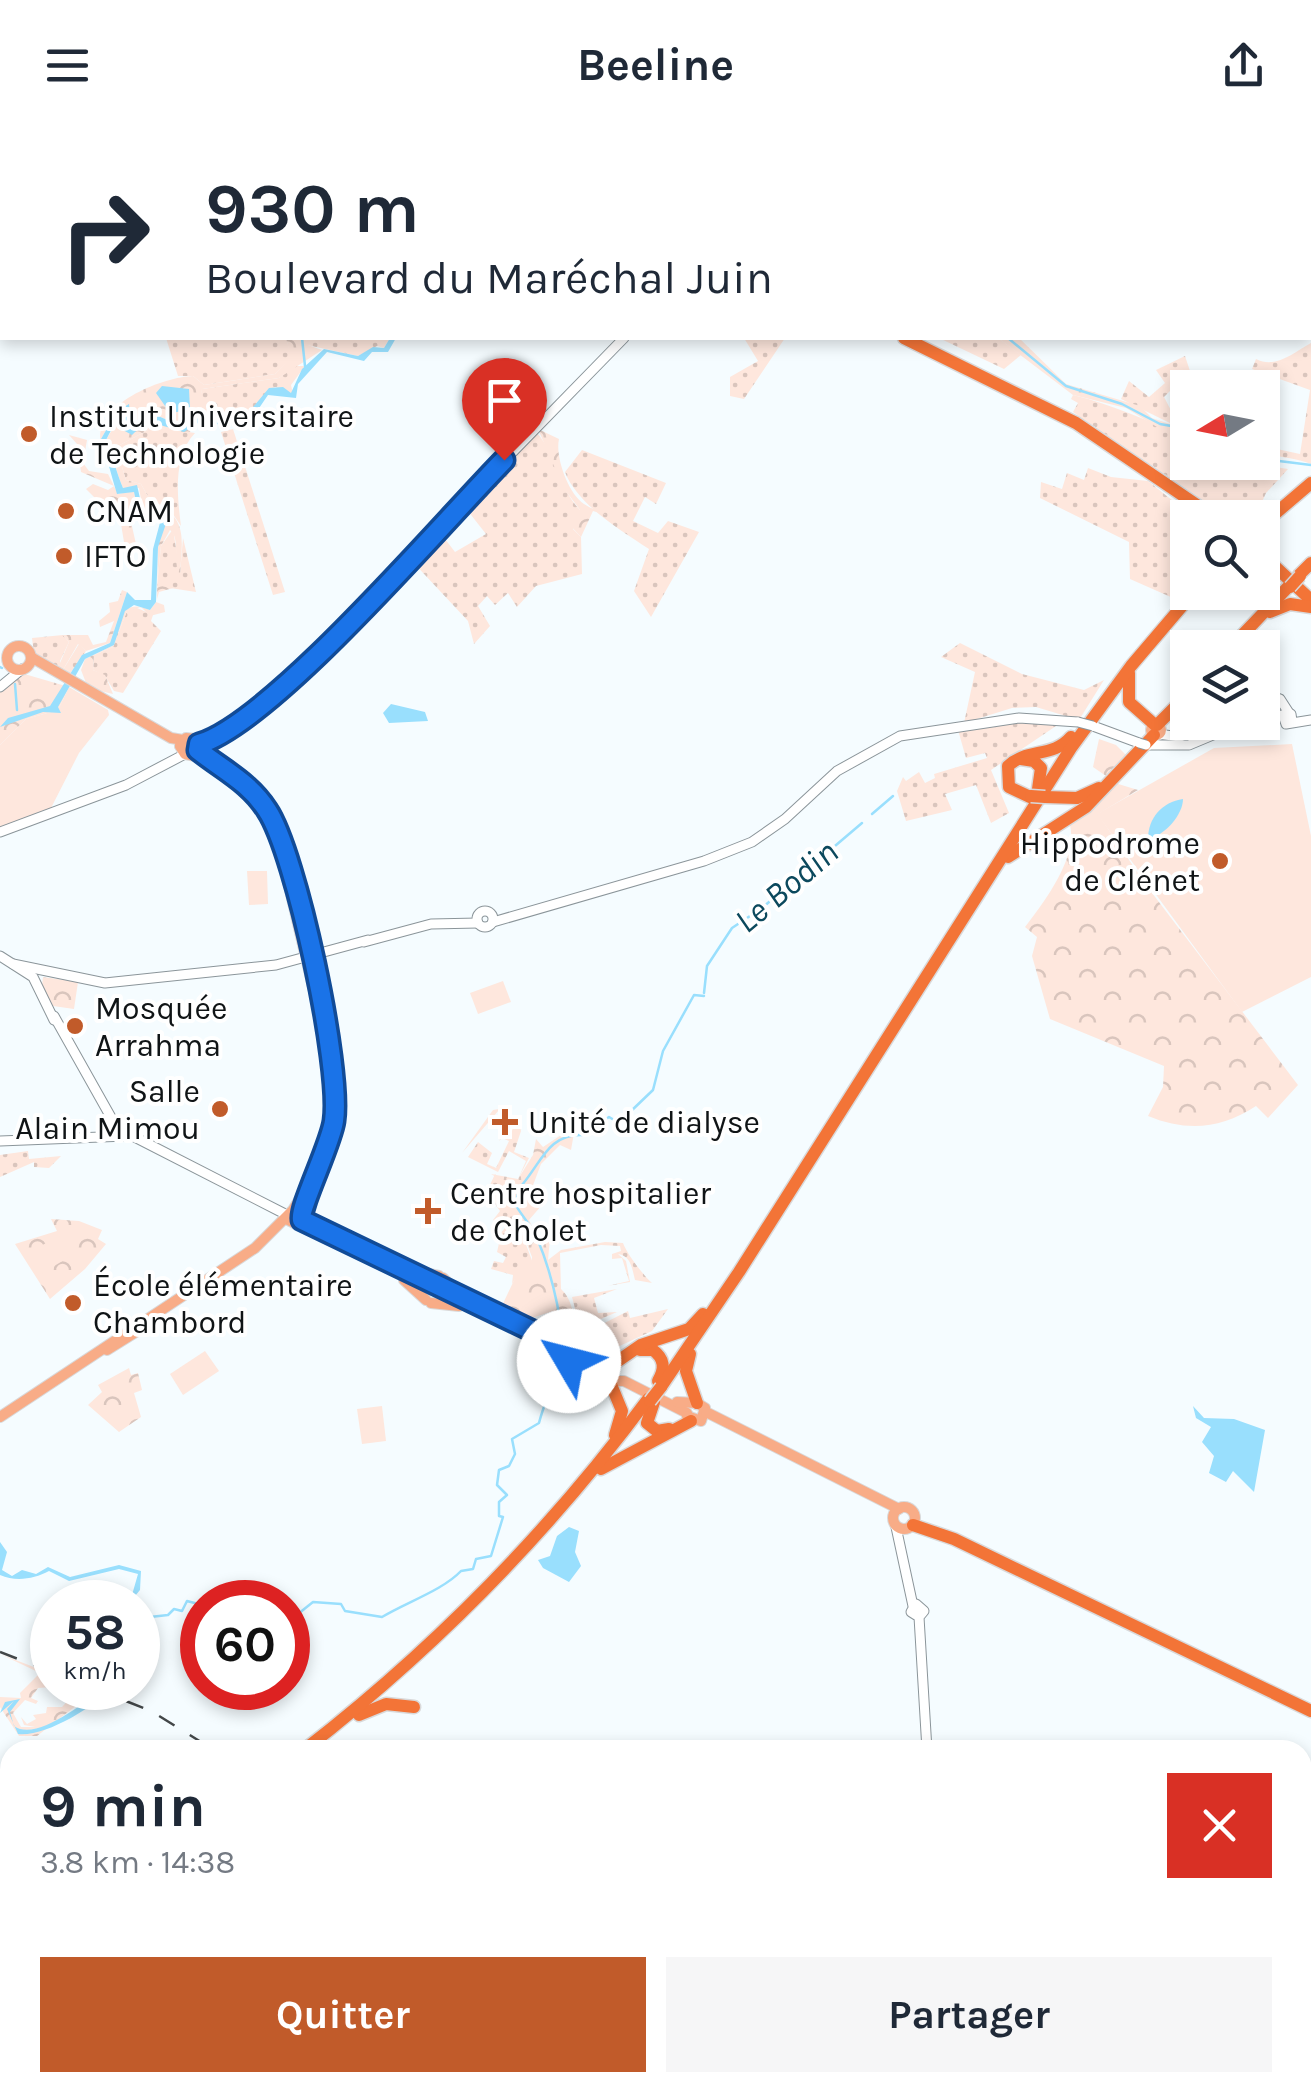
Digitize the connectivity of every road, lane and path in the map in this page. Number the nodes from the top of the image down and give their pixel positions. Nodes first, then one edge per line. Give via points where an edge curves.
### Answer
1 (622, 340) edge
2 (908, 340) edge
3 (916, 340) edge
4 (1311, 481) edge
5 (1192, 500) edge
6 (1193, 500) edge
7 (1280, 507) edge
8 (1311, 564) edge
9 (1280, 569) edge
10 (1280, 571) edge
11 (1295, 581) junction
12 (1311, 598) edge
13 (1177, 610) edge
14 (1177, 610) edge
15 (1261, 610) edge
16 (1252, 626) junction
17 (1249, 630) edge
18 (1143, 650) junction
19 (6, 654) edge
20 (26, 665) junction
21 (1280, 698) edge
22 (1170, 717) edge
23 (1287, 717) junction
24 (1280, 718) edge
25 (1311, 719) edge
26 (1085, 724) junction
27 (1155, 733) junction
28 (1170, 735) edge
29 (1170, 738) edge
30 (1174, 740) edge
31 (1200, 740) edge
32 (190, 748) junction
33 (1113, 778) junction
34 (1036, 798) junction
35 (0, 832) edge
36 (990, 876) junction
37 (0, 956) edge
38 (307, 959) junction
39 (38, 976) junction
40 (119, 1135) junction
41 (0, 1141) edge
42 (301, 1205) junction
43 (272, 1212) junction
44 (289, 1218) junction
45 (304, 1224) junction
46 (274, 1233) junction
47 (390, 1267) junction
48 (732, 1280) junction
49 (470, 1306) junction
50 (694, 1346) junction
51 (613, 1372) junction
52 (659, 1387) junction
53 (649, 1400) junction
54 (18, 1407) junction
55 (694, 1413) junction
56 (0, 1419) edge
57 (607, 1447) junction
58 (578, 1492) junction
59 (556, 1513) junction
60 (904, 1521) junction
61 (420, 1658) junction
62 (1311, 1709) edge
63 (332, 1733) junction
64 (319, 1740) edge
65 (322, 1740) edge
66 (926, 1740) edge

1 - 32 main road via 295,675 244,717
2 - 5 highway via 1076,422
3 - 6 highway via 1078,420
4 - 7 highway
8 - 11 highway
9 - 11 highway
10 - 12 highway
11 - 12 highway
11 - 16 highway
12 - 16 highway via 1280,606
13 - 18 highway
14 - 26 highway
15 - 16 highway
16 - 17 highway
18 - 27 highway via 1126,690 1132,708
18 - 36 highway
19 - 20 main road
19 - 20 main road via 24,647
19 - 20 main road via 0,687
20 - 32 main road
21 - 23 main road
22 - 27 highway
23 - 24 main road
23 - 25 main road
26 - 27 main road
26 - 34 highway
26 - 34 highway via 1058,749 1010,764 1007,785
26 - 38 main road via 1013,718 900,736 837,771 752,842 496,918 485,911 478,919 420,926
27 - 28 main road
27 - 29 main road
27 - 33 highway
27 - 34 highway via 1096,790 1077,798
30 - 31 main road
32 - 35 main road via 126,784
32 - 38 main road via 238,777 274,822
33 - 34 highway via 1081,799
33 - 36 highway via 1083,809 1024,842
34 - 48 highway
36 - 48 highway
37 - 39 main road
38 - 39 main road via 116,981
38 - 42 main road via 335,1066 336,1106 326,1156
38 - 44 main road via 330,1056 332,1106 318,1166
39 - 40 main road
40 - 41 main road
40 - 43 main road
40 - 44 main road
42 - 44 main road
42 - 45 main road
43 - 44 main road
43 - 46 main road via 278,1220
44 - 45 main road
44 - 46 main road
44 - 47 main road
44 - 54 main road via 263,1247 203,1290
45 - 47 main road
46 - 54 main road
47 - 49 main road
47 - 49 main road via 429,1302
48 - 50 highway
48 - 51 highway via 688,1329 641,1345
48 - 52 highway
49 - 51 main road via 564,1350 574,1346 577,1356
50 - 52 highway
50 - 55 highway via 686,1367
51 - 52 highway via 637,1351 654,1350 664,1366
51 - 55 main road
51 - 57 highway via 622,1417
52 - 53 highway, bridge
53 - 55 highway via 646,1419 653,1430 666,1431
53 - 57 highway
53 - 58 highway
53 - 59 highway
54 - 56 main road
55 - 58 highway via 612,1460
55 - 60 main road
57 - 59 highway
58 - 61 highway
59 - 64 highway via 436,1637
60 - 62 highway
60 - 66 main road via 902,1553 916,1605 924,1610 918,1617
61 - 63 highway
61 - 63 highway via 398,1686 400,1697 414,1707 376,1706
63 - 65 highway

